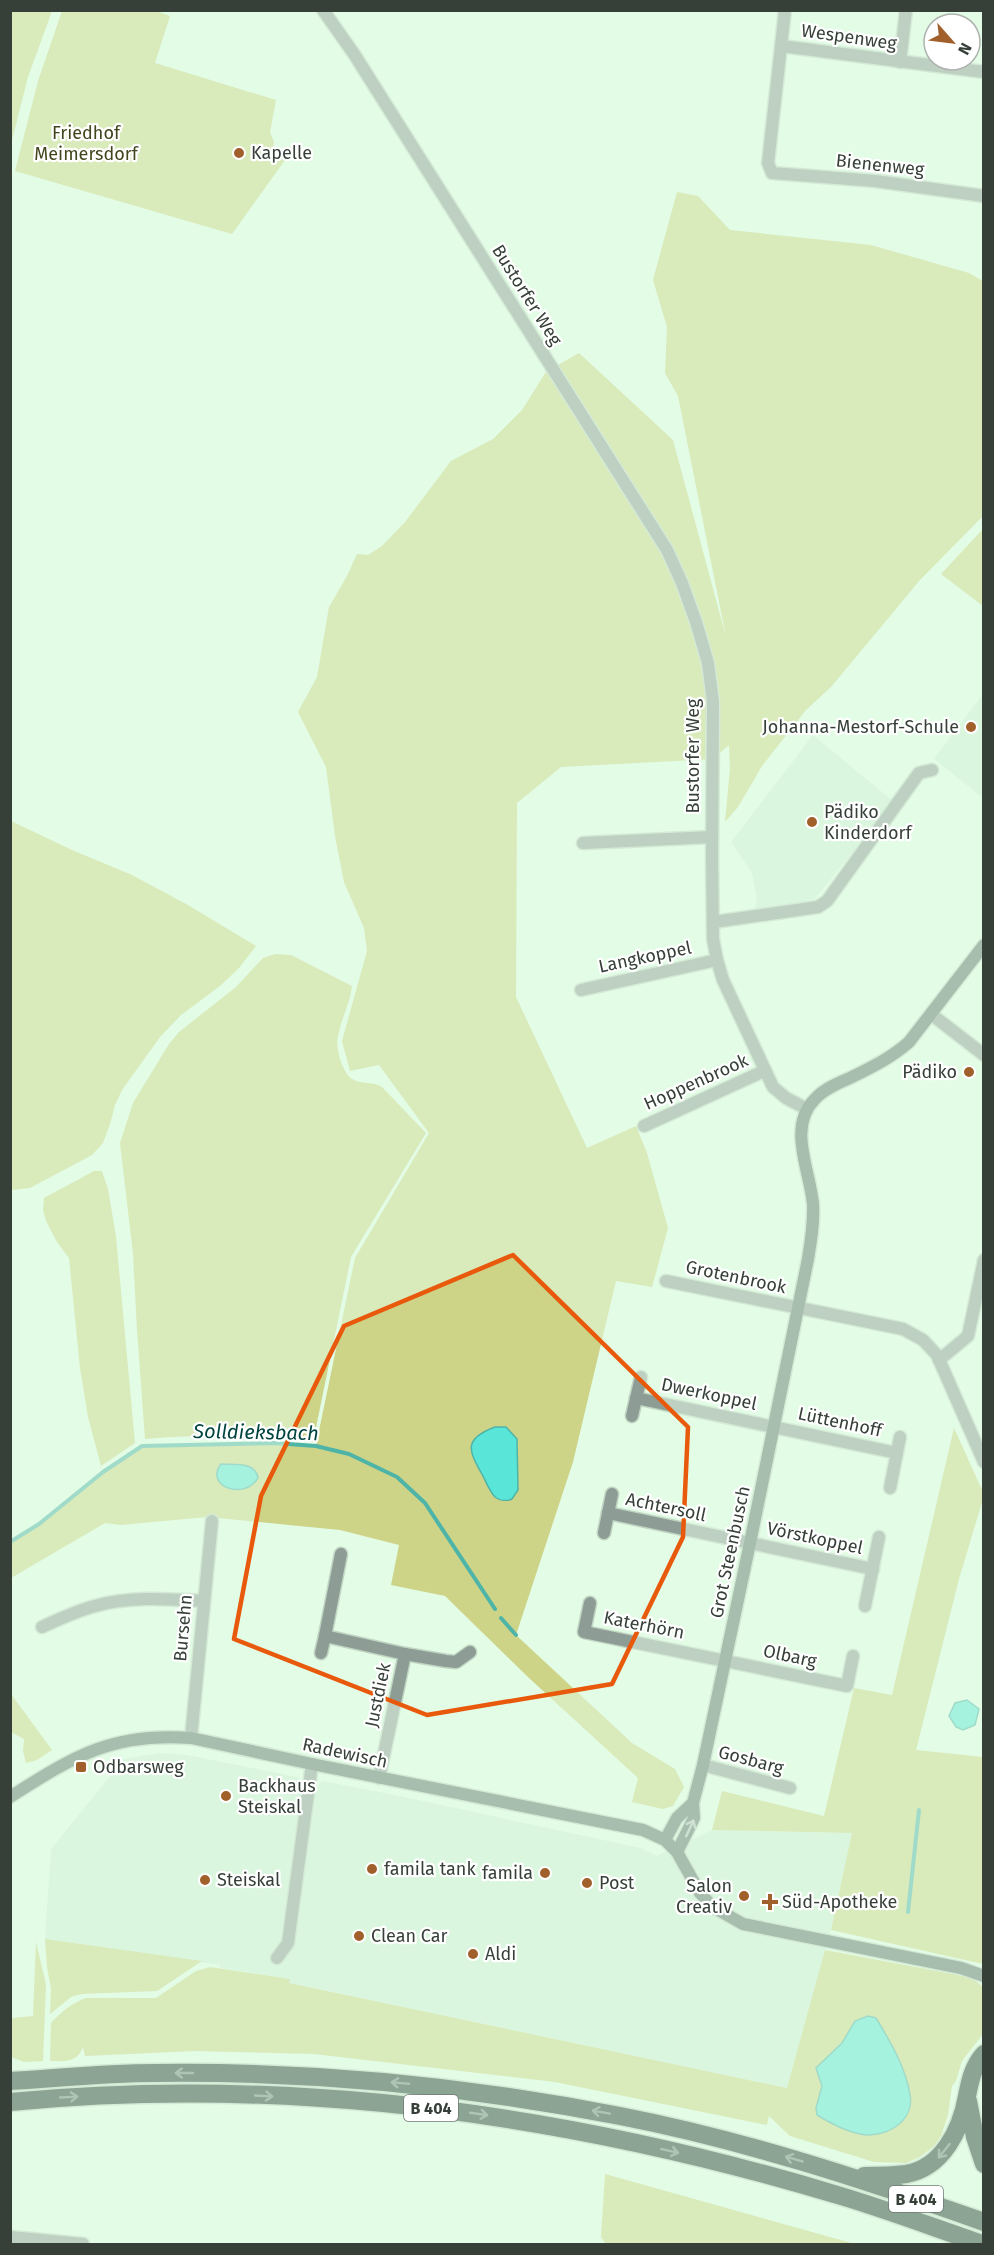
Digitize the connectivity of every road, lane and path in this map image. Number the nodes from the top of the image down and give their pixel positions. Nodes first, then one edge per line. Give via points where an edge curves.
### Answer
1 (323, 10) edge
2 (785, 10) edge
3 (906, 10) edge
4 (781, 46) junction
5 (900, 62) junction
6 (984, 72) edge
7 (984, 196) edge
8 (932, 770) dead end
9 (712, 837) junction
10 (583, 843) dead end
11 (714, 922) junction
12 (984, 945) edge
13 (717, 960) junction
14 (581, 990) dead end
15 (931, 1014) junction
16 (984, 1055) edge
17 (764, 1071) junction
18 (807, 1109) junction
19 (644, 1126) dead end
20 (984, 1260) edge
21 (666, 1281) dead end
22 (799, 1308) junction
23 (939, 1360) junction
24 (640, 1377) dead end
25 (636, 1398) junction
26 (632, 1416) dead end
27 (775, 1426) junction
28 (900, 1437) dead end
29 (897, 1453) junction
30 (984, 1462) edge
31 (890, 1488) dead end
32 (612, 1494) dead end
33 (608, 1513) junction
34 (212, 1521) dead end
35 (604, 1533) dead end
36 (879, 1537) dead end
37 (750, 1543) junction
38 (341, 1554) dead end
39 (873, 1569) junction
40 (204, 1601) junction
41 (590, 1603) dead end
42 (865, 1606) dead end
43 (42, 1627) dead end
44 (325, 1636) junction
45 (470, 1652) dead end
46 (321, 1653) dead end
47 (405, 1654) junction
48 (854, 1656) dead end
49 (726, 1660) junction
50 (191, 1738) junction
51 (312, 1764) junction
52 (703, 1765) junction
53 (379, 1778) junction
54 (790, 1788) dead end
55 (10, 1797) edge
56 (693, 1803) junction
57 (665, 1840) junction
58 (677, 1852) junction
59 (277, 1958) dead end
60 (984, 1976) edge
61 (984, 2054) edge
62 (10, 2081) edge
63 (967, 2098) junction
64 (10, 2102) edge
65 (984, 2163) edge
66 (847, 2176) junction
67 (984, 2222) edge
68 (10, 2237) edge
69 (83, 2244) edge
70 (982, 2244) edge

1 - 9 street, Bustorfer Weg via 361,64 671,558 708,663 713,702
2 - 4 street
3 - 5 street
4 - 5 street, Wespenweg
4 - 7 street, Bienenweg via 768,163 772,173 875,181
5 - 6 street, Wespenweg
8 - 11 street via 920,773 827,901 818,907
9 - 10 street
9 - 11 street, Bustorfer Weg
11 - 13 street, Bustorfer Weg
12 - 15 street
13 - 14 street, Langkoppel
13 - 17 street, Bustorfer Weg
15 - 16 street
15 - 18 street via 895,1054 829,1088
17 - 18 street, Bustorfer Weg via 773,1087
17 - 19 street, Hoppenbrook
18 - 22 street via 801,1124 802,1145 812,1189 813,1228
20 - 23 street via 968,1336
21 - 22 street, Grotenbrook
22 - 23 street via 903,1329 923,1340
22 - 27 street, Grot Steenbusch
23 - 30 street
24 - 25 street
25 - 26 street
25 - 27 street, Dwerkoppel
27 - 29 street, Lüttenhoff
27 - 37 street, Grot Steenbusch
28 - 29 street
29 - 31 street
32 - 33 street
33 - 35 street
33 - 37 street, Achtersoll
34 - 40 street, Bursehn
36 - 39 street
37 - 39 street, Vörstkoppel
37 - 49 street, Grot Steenbusch
38 - 44 street
39 - 42 street
40 - 43 street via 156,1599 97,1605
40 - 50 street, Bursehn
41 - 49 street, Katerhörn via 584,1632
44 - 46 street
44 - 47 street, Justdiek
45 - 47 street, Justdiek via 456,1662
47 - 53 street, Justdiek
48 - 49 street, Olbarg via 847,1686
49 - 52 street, Grot Steenbusch
50 - 51 street, Radewisch
50 - 55 street, Radewisch via 134,1739 103,1746
51 - 53 street, Radewisch
51 - 59 street via 288,1943
52 - 54 street, Gosbarg
52 - 56 street, Grot Steenbusch
53 - 57 street, Radewisch via 631,1826
56 - 57 street, Grot Steenbusch via 677,1818
58 -> 56 street, Grot Steenbusch via 691,1827
57 - 58 street, Radewisch
58 - 60 street via 700,1893 720,1912 743,1924
61 - 63 highway via 973,2071
66 -> 62 highway, B 404 via 740,2144 621,2116 408,2084 246,2073 153,2073
63 - 65 highway
63 -> 66 highway via 951,2141 925,2168 893,2175
64 -> 70 highway, B 404 via 234,2094 333,2099 480,2114 612,2138 736,2167 842,2196
66 - 67 highway, B 404
68 - 69 street

